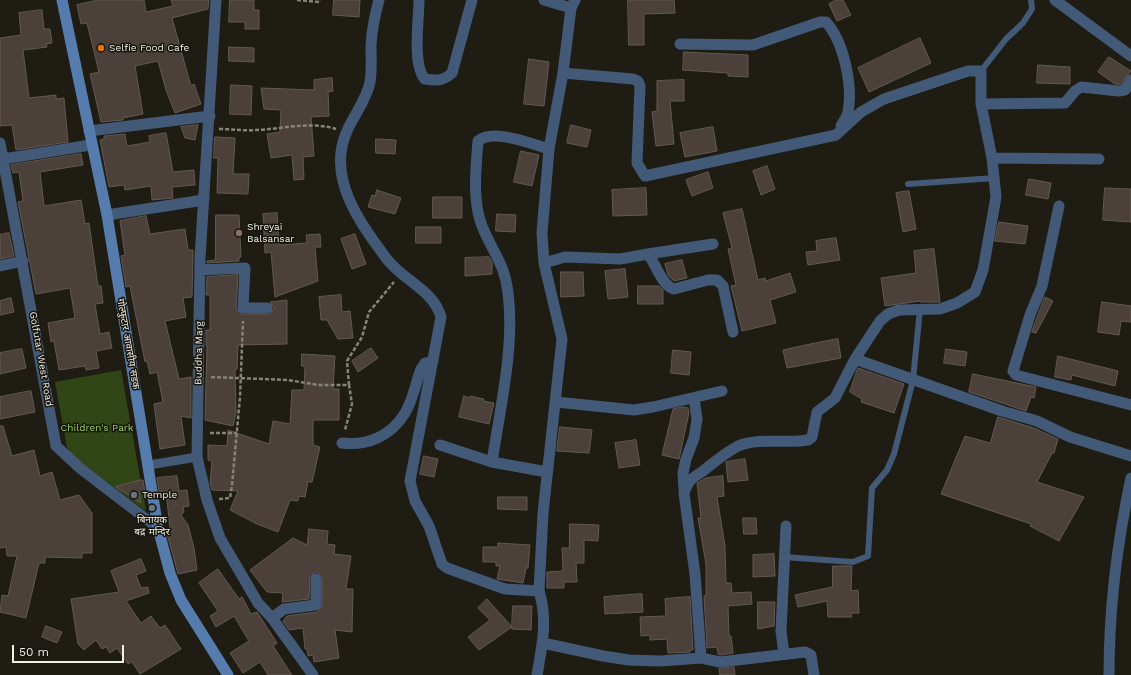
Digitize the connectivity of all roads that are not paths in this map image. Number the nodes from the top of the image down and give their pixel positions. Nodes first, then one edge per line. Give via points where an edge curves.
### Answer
1 (62, 0) edge
2 (216, 0) edge
3 (378, 0) edge
4 (419, 0) edge
5 (472, 0) edge
6 (544, 0) edge
7 (1031, 0) edge
8 (1055, 0) edge
9 (573, 4) edge
10 (680, 44) dead end
11 (1131, 56) edge
12 (981, 71) junction
13 (563, 73) junction
14 (1131, 80) edge
15 (981, 104) junction
16 (210, 116) junction
17 (89, 131) junction
18 (836, 136) junction
19 (0, 143) edge
20 (91, 145) junction
21 (550, 149) junction
22 (992, 158) junction
23 (3, 159) junction
24 (1099, 159) dead end
25 (994, 178) junction
26 (908, 184) dead end
27 (204, 200) junction
28 (1059, 206) dead end
29 (107, 215) junction
30 (713, 244) dead end
31 (648, 254) junction
32 (23, 261) junction
33 (544, 263) junction
34 (0, 266) edge
35 (200, 270) junction
36 (267, 308) dead end
37 (920, 309) junction
38 (733, 332) dead end
39 (854, 359) junction
40 (433, 361) junction
41 (912, 380) junction
42 (722, 391) dead end
43 (694, 398) junction
44 (556, 402) junction
45 (1131, 405) edge
46 (342, 443) road end
47 (440, 445) dead end
48 (1131, 456) edge
49 (197, 457) junction
50 (492, 462) junction
51 (149, 465) junction
52 (547, 472) junction
53 (1131, 478) edge
54 (684, 493) junction
55 (1127, 521) edge
56 (786, 526) dead end
57 (158, 528) junction
58 (784, 557) junction
59 (316, 579) dead end
60 (539, 591) junction
61 (272, 618) junction
62 (543, 643) junction
63 (784, 654) junction
64 (701, 658) junction
65 (228, 675) edge
66 (313, 675) edge
67 (536, 675) edge
68 (814, 675) edge
69 (1108, 675) edge

1 - 17 main road, गोल्फुटार आवासीय सडक
2 - 16 street, Buddha Marg
3 - 40 street via 371,44 370,82 346,132 341,151 341,170 354,211 375,242 400,274 430,296 438,307 441,317 440,328
4 - 5 street via 420,72 425,79 436,81 445,79 452,73
6 - 9 street
7 - 12 lane via 1032,9 1023,23 1006,39
8 - 11 street
9 - 13 street
10 - 18 street via 754,45 826,22 844,58 850,87 848,114
12 - 15 street
12 - 18 street via 968,71 884,99 861,112
13 - 18 street via 638,81 638,163 645,176
13 - 21 street
14 - 15 street via 1125,90 1119,91 1081,87 1065,103
15 - 22 street
16 - 17 street
16 - 27 street, Buddha Marg
17 - 20 main road, गोल्फुटार आवासीय सडक
19 - 23 street, Golfutar West Road
20 - 23 street
20 - 29 main road, गोल्फुटार आवासीय सडक
21 - 33 street via 542,233
21 - 50 street via 500,136 484,136 478,141 477,205 482,225 503,266 510,319 506,369
22 - 24 street
22 - 25 street
23 - 32 street, Golfutar West Road
25 - 26 lane
25 - 37 street via 996,197 983,270 975,292 957,303 940,309
27 - 29 street
27 - 35 street, Buddha Marg
28 - 45 street via 1042,286 1013,371 1016,375
29 - 51 main road, गोल्फुटार आवासीय सडक
30 - 31 street
31 - 33 street via 620,259 565,257
31 - 38 street via 669,288 717,280 723,286
32 - 34 street
32 - 57 street, Golfutar West Road via 56,446 81,469
33 - 44 street via 562,339
35 - 36 street via 245,268 243,308
35 - 49 street, Buddha Marg
37 - 39 street via 899,310 888,314
37 - 41 lane
39 - 41 street
39 - 54 street via 835,398 817,412 812,437 799,442 752,442 739,446 720,456 708,468 688,481
40 - 46 street via 426,363 421,369 405,412 384,436 362,444
40 - 60 street via 410,481 415,501 429,526 439,560 447,568 505,589
41 - 48 street via 1036,421 1070,437
41 - 58 lane via 894,454 887,470 872,488 868,556 853,562
42 - 43 street
43 - 44 street via 634,410
43 - 54 street via 697,419 683,473
44 - 52 street
47 - 50 street
49 - 51 street
49 - 61 street, Buddha Marg via 207,500 220,538 258,603
50 - 52 street
51 - 57 main road, गोल्फुटार आवासीय सडक
52 - 60 street
53 - 55 street
54 - 64 street via 695,574
55 - 69 street via 1117,554
56 - 58 street
57 - 65 main road, गोल्फुटार आवासीय सडक via 170,573 181,600
58 - 63 street via 781,630
59 - 61 street via 316,605 284,609
60 - 62 street via 545,620
61 - 66 street, Buddha Marg
62 - 64 street via 629,660
62 - 67 street
63 - 64 street via 720,662
63 - 68 street via 805,652 811,655

